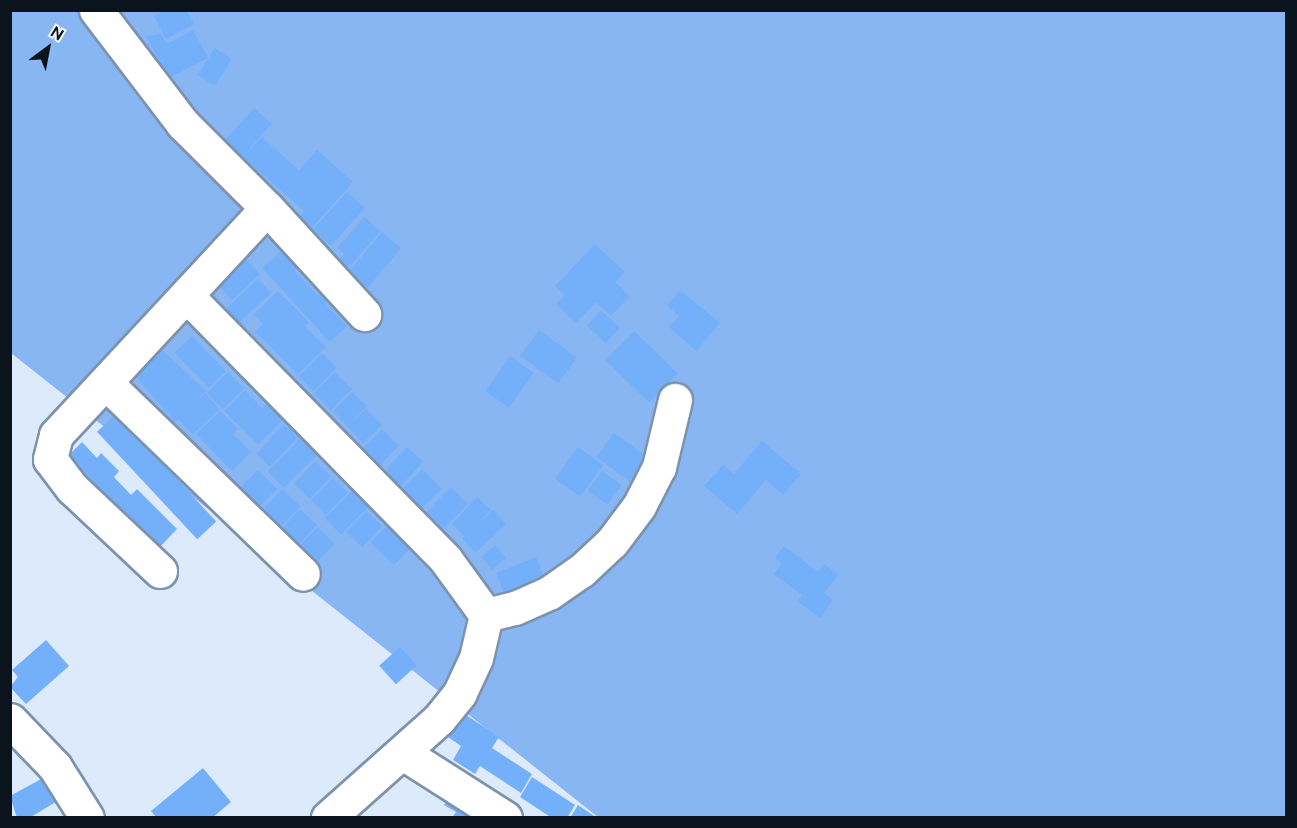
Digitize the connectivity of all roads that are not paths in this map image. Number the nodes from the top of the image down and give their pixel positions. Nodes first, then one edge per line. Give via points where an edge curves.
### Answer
1 (96, 10) edge
2 (267, 208) junction
3 (188, 297) junction
4 (364, 314) dead end
5 (106, 383) junction
6 (675, 400) dead end
7 (160, 571) dead end
8 (303, 574) dead end
9 (486, 615) junction
10 (10, 720) edge
11 (403, 753) junction
12 (87, 818) edge
13 (328, 818) edge
14 (505, 818) edge

1 - 2 street via 182,123
2 - 3 street
2 - 4 street
3 - 5 street
3 - 9 street via 446,560
5 - 7 street via 56,435 50,459 72,488
5 - 8 street
6 - 9 street via 659,467 639,507 612,543 549,593
9 - 11 street via 476,658 460,693
10 - 12 street via 55,767
11 - 13 street
11 - 14 street

